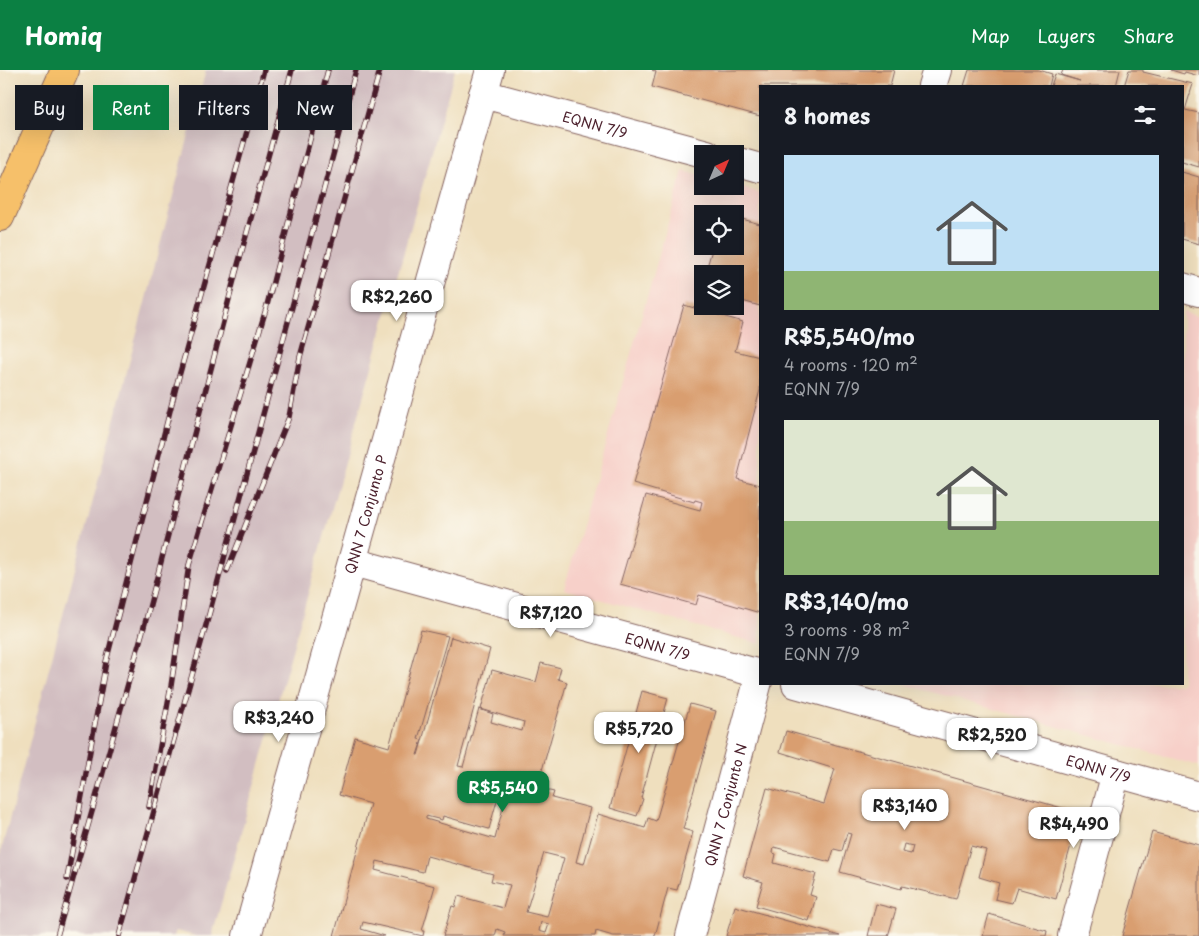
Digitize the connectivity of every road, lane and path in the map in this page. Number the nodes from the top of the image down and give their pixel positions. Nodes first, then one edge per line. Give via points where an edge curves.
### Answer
1 (65, 70) edge
2 (936, 70) edge
3 (487, 82) edge
4 (932, 85) edge
5 (694, 149) edge
6 (744, 164) edge
7 (759, 168) edge
8 (0, 217) edge
9 (1184, 288) edge
10 (1199, 292) edge
11 (353, 562) junction
12 (759, 674) edge
13 (759, 678) edge
14 (804, 685) edge
15 (866, 693) edge
16 (1116, 773) junction
17 (1199, 796) edge
18 (247, 936) edge
19 (690, 936) edge
20 (1072, 936) edge

1 - 8 main road
2 - 4 street
3 - 5 street, EQNN 7/9
3 - 11 street, QNN 7 Conjunto P
6 - 7 street
9 - 10 street
11 - 12 street, EQNN 7/9
11 - 18 street, QNN 7 Conjunto P
13 - 19 street, QNN 7 Conjunto N
14 - 15 street, EQNN 7/9
15 - 16 street, EQNN 7/9
16 - 17 street, EQNN 7/9
16 - 20 street

